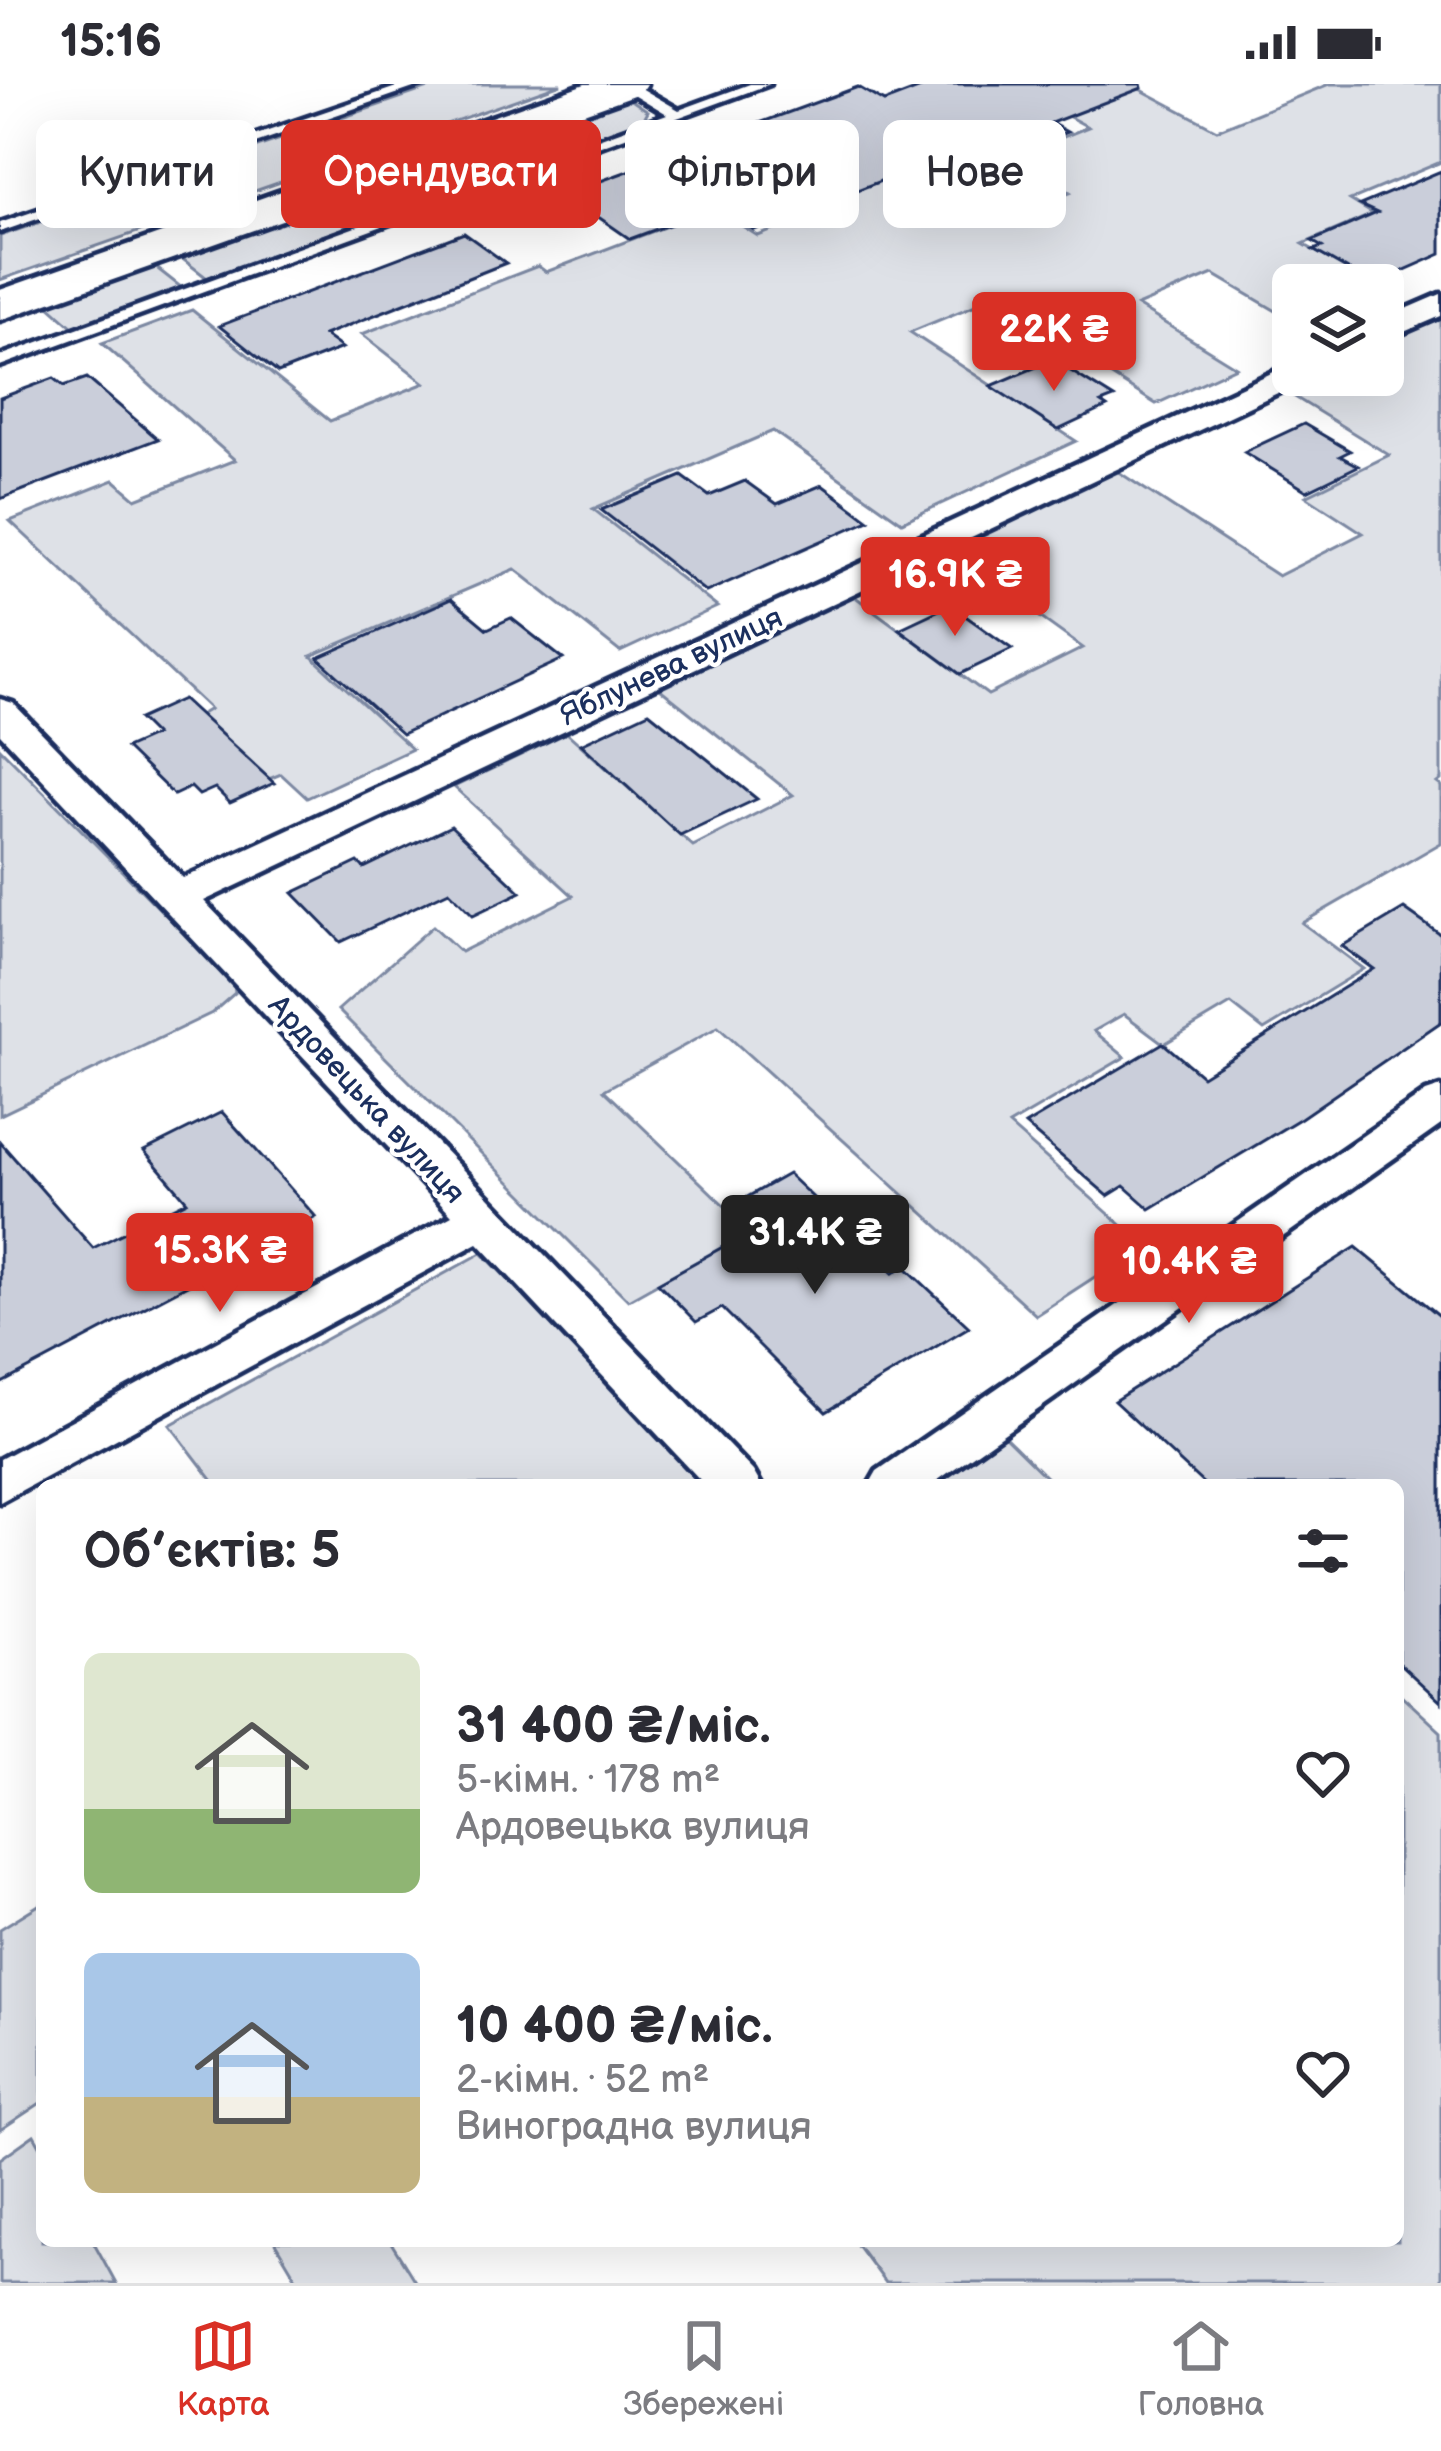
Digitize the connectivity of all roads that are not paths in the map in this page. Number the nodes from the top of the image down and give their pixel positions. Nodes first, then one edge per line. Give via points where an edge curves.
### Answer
1 (418, 84) edge
2 (624, 84) edge
3 (764, 84) edge
4 (678, 115) junction
5 (0, 228) edge
6 (1441, 304) edge
7 (0, 306) edge
8 (1404, 321) edge
9 (0, 361) edge
10 (1272, 383) edge
11 (0, 711) edge
12 (180, 896) junction
13 (1441, 1103) edge
14 (480, 1221) junction
15 (730, 1479) edge
16 (903, 1479) edge
17 (0, 1482) edge

1 - 5 lane
2 - 4 lane
2 - 7 highway
3 - 4 lane
4 - 9 lane
6 - 8 street
10 - 12 street, Яблунева вулиця
11 - 12 street, Ардовецька вулиця
12 - 14 street, Ардовецька вулиця
13 - 16 street
14 - 15 street, Ардовецька вулиця
14 - 17 street

